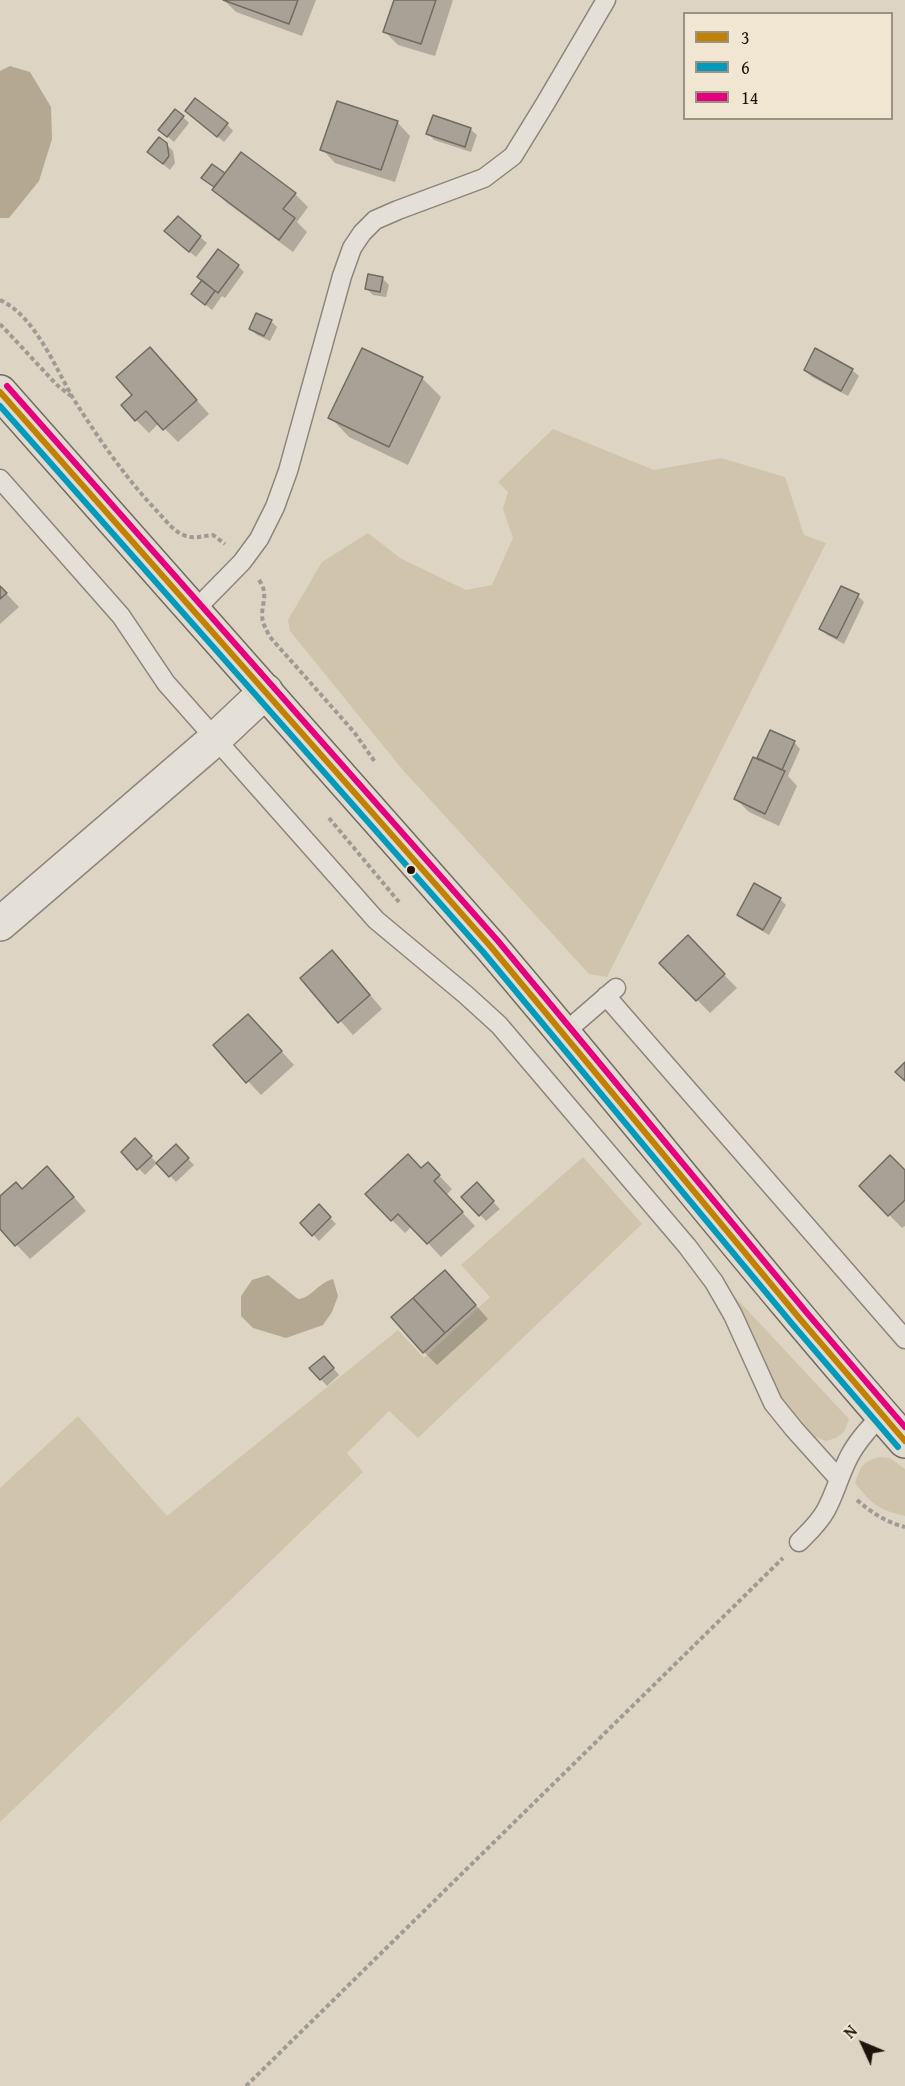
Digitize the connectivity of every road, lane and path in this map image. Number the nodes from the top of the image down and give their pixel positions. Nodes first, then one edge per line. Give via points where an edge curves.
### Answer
1 (606, 0) edge
2 (0, 300) edge
3 (0, 324) edge
4 (0, 392) edge
5 (74, 398) junction
6 (0, 479) edge
7 (172, 527) dead end
8 (193, 612) junction
9 (266, 691) junction
10 (214, 740) junction
11 (323, 812) dead end
12 (404, 908) dead end
13 (0, 924) edge
14 (564, 1033) junction
15 (905, 1339) edge
16 (882, 1415) junction
17 (905, 1441) edge
18 (838, 1478) junction
19 (905, 1527) edge
20 (799, 1542) joint
21 (246, 2086) edge

1 - 8 lane via 513,156 484,178 375,220 362,233 342,276 275,507 242,562
2 - 5 path via 16,311 45,345
3 - 5 path
4 - 8 main road
5 - 7 path via 134,486
6 - 10 lane via 121,616 166,683
8 - 9 main road
9 - 10 street
9 - 14 main road
10 - 13 street
10 - 18 lane via 376,920 499,1025 687,1246 733,1315 773,1403
11 - 12 path
14 - 15 lane via 611,992
14 - 16 main road
16 - 17 main road
16 - 18 lane via 855,1446
18 - 19 path via 871,1513
18 - 20 lane via 827,1508
20 - 21 path

